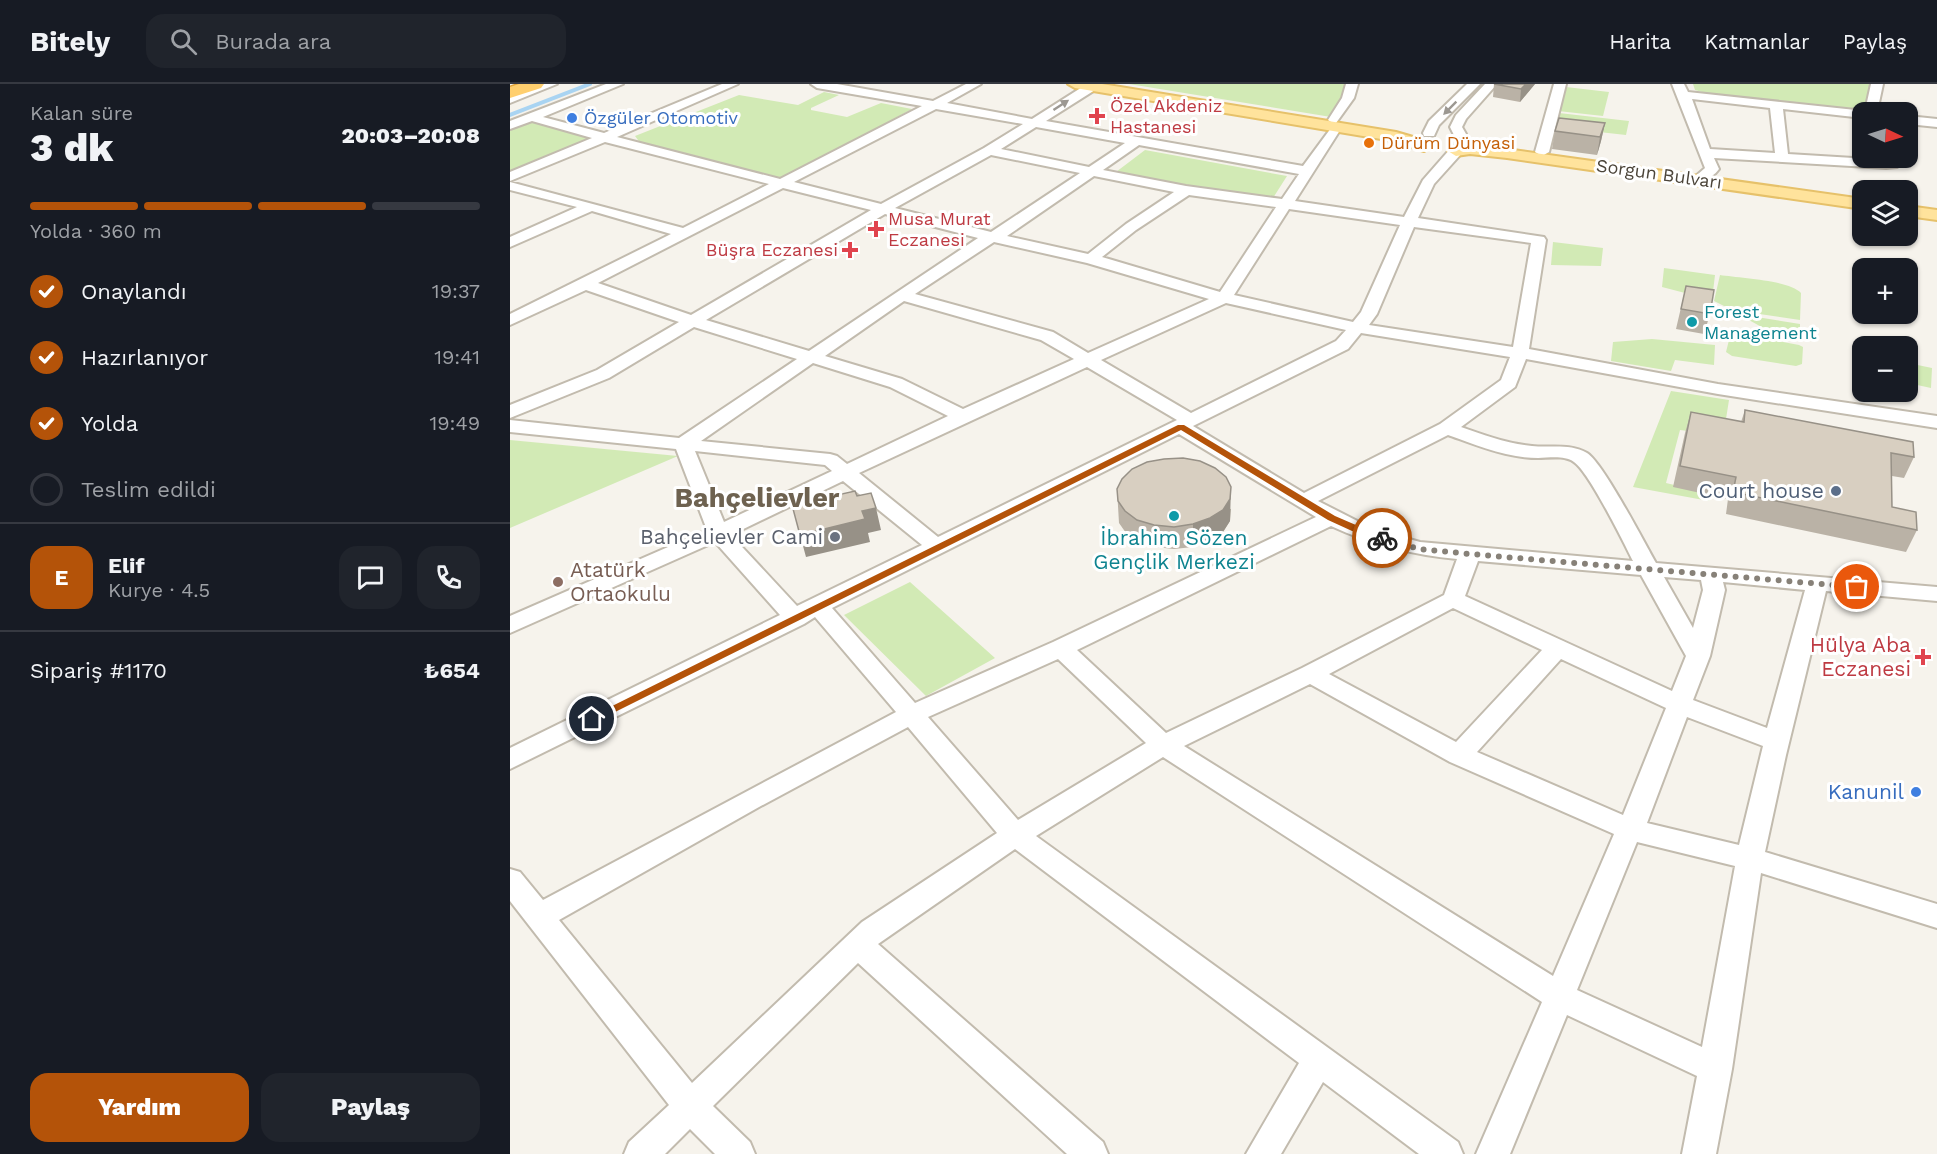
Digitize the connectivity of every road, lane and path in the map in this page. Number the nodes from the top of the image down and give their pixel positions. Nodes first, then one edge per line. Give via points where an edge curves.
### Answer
1 (522, 84) edge
2 (535, 84) edge
3 (552, 84) edge
4 (617, 84) edge
5 (732, 84) edge
6 (817, 84) edge
7 (975, 84) edge
8 (1110, 84) edge
9 (1352, 84) edge
10 (1474, 84) edge
11 (1491, 84) edge
12 (1560, 84) edge
13 (1877, 84) edge
14 (1083, 85) edge
15 (510, 88) edge
16 (1681, 89) edge
17 (510, 93) edge
18 (510, 99) edge
19 (1873, 102) edge
20 (934, 104) junction
21 (1776, 105) junction
22 (1852, 113) edge
23 (531, 117) junction
24 (1918, 121) edge
25 (1937, 123) edge
26 (1032, 124) junction
27 (1335, 124) junction
28 (510, 125) edge
29 (604, 137) junction
30 (1136, 141) junction
31 (1461, 141) junction
32 (989, 151) junction
33 (1542, 152) junction
34 (1704, 153) junction
35 (1427, 157) junction
36 (1782, 157) junction
37 (1852, 160) edge
38 (1306, 171) junction
39 (1090, 172) junction
40 (1704, 175) junction
41 (510, 177) edge
42 (782, 183) junction
43 (510, 186) edge
44 (1185, 190) junction
45 (1852, 195) edge
46 (1937, 197) edge
47 (1918, 198) edge
48 (1852, 202) edge
49 (1285, 205) junction
50 (591, 206) junction
51 (883, 209) junction
52 (1918, 212) edge
53 (1918, 214) edge
54 (1937, 215) edge
55 (1937, 220) edge
56 (1409, 221) junction
57 (684, 233) junction
58 (992, 237) junction
59 (510, 243) edge
60 (1091, 259) junction
61 (585, 284) junction
62 (904, 296) junction
63 (1224, 298) junction
64 (510, 320) edge
65 (692, 321) junction
66 (1359, 328) junction
67 (1520, 353) junction
68 (813, 356) junction
69 (1089, 360) junction
70 (510, 412) edge
71 (963, 416) junction
72 (1937, 422) edge
73 (1187, 424) junction
74 (510, 426) edge
75 (1447, 428) junction
76 (683, 444) junction
77 (845, 471) junction
78 (1303, 501) junction
79 (1331, 518) junction
80 (718, 533) junction
81 (938, 548) junction
82 (1470, 554) junction
83 (1649, 568) junction
84 (1710, 574) junction
85 (1817, 584) junction
86 (1937, 594) edge
87 (1453, 599) junction
88 (807, 613) junction
89 (510, 625) edge
90 (1061, 648) junction
91 (1557, 648) junction
92 (1698, 656) junction
93 (1310, 674) junction
94 (1678, 704) junction
95 (911, 715) junction
96 (1777, 741) junction
97 (1163, 745) junction
98 (1459, 755) junction
99 (510, 759) edge
100 (1629, 828) junction
101 (1015, 835) junction
102 (1750, 859) junction
103 (512, 886) edge
104 (1937, 916) edge
105 (538, 917) junction
106 (857, 944) junction
107 (1560, 997) junction
108 (1318, 1060) junction
109 (1716, 1069) junction
110 (690, 1106) junction
111 (641, 1154) edge
112 (738, 1154) edge
113 (1091, 1154) edge
114 (1263, 1154) edge
115 (1446, 1154) edge
116 (1493, 1154) edge
117 (1699, 1154) edge

1 - 15 highway
2 - 17 highway
3 - 18 street
4 - 23 street
5 - 29 street
6 - 20 street
7 - 20 street
8 - 27 main road
9 - 27 street
10 -> 35 street via 1433,124
11 - 31 street via 1460,118 1456,127
12 - 33 street
13 - 19 street
26 -> 14 street
14 - 27 main road
16 - 21 street
16 - 34 street
20 - 26 street
20 - 42 street
21 - 22 street
21 - 36 street
23 - 28 street
23 - 29 street
24 - 25 street
26 - 30 street
26 - 32 street
27 - 35 main road via 1396,137
27 - 38 street
29 - 41 street
29 - 42 street
30 - 38 street
30 - 39 street
31 - 33 main road, Sorgun Bulvarı
31 - 35 street
31 - 35 main road
31 - 48 main road, Sorgun Bulvarı via 1470,149
32 - 39 street
32 - 51 street
33 - 40 main road, Sorgun Bulvarı
34 - 36 street
34 - 40 street via 1712,169
35 - 56 street
36 - 37 street
38 - 49 street
39 - 44 street
39 - 58 street
40 - 45 main road, Sorgun Bulvarı
42 - 51 street
42 - 57 street
43 - 50 street
44 - 49 street
44 - 60 street
46 - 47 main road
49 - 56 street
49 - 63 street
50 - 57 street
50 - 59 street
51 - 58 street
51 - 65 street
52 - 54 main road
53 - 55 street
56 - 66 street via 1377,297
56 - 67 street via 1539,240
57 - 61 street
58 - 60 street
58 - 62 street
60 - 63 street
61 - 64 street
61 - 65 street
62 - 68 street
62 - 69 street via 1047,336
63 - 66 street
63 - 69 street
65 - 68 street
65 - 70 street via 603,374
66 - 67 street
66 - 73 street via 1342,345
67 - 72 street
67 - 75 street via 1509,383
68 - 71 street via 896,383
68 - 76 street
69 - 71 street
69 - 73 street
71 - 77 street
73 - 78 street
73 - 81 street
74 - 76 street
75 - 78 street
75 - 83 street via 1496,445 1533,452 1568,452 1582,458
76 - 77 street via 830,460
76 - 80 street
77 - 80 street
77 - 81 street
78 - 79 street
79 - 82 street via 1366,534 1419,549
79 - 90 street
80 - 88 street
80 - 89 street
81 - 88 street
82 - 83 street
82 - 87 street
83 - 84 street
83 - 92 street
84 - 85 street
84 - 92 street via 1714,590
85 - 86 street
85 - 96 street
87 - 91 street
87 - 93 street
88 - 95 street
88 - 99 street
90 - 95 street
90 - 97 street
91 - 94 street
91 - 98 street
92 - 94 street
93 - 97 street
93 - 98 street
94 - 96 street
94 - 100 street
95 - 101 street
95 - 105 street
96 - 102 street
97 - 101 street
97 - 107 street
98 - 100 street
100 - 102 street
100 - 107 street
101 - 106 street
101 - 108 street
102 - 104 street
102 - 109 street
103 - 105 street
105 - 110 street
106 - 110 street
106 - 113 street
107 - 109 street
107 - 116 street
108 - 114 street
108 - 115 street
109 - 117 street
110 - 111 street
110 - 112 street

